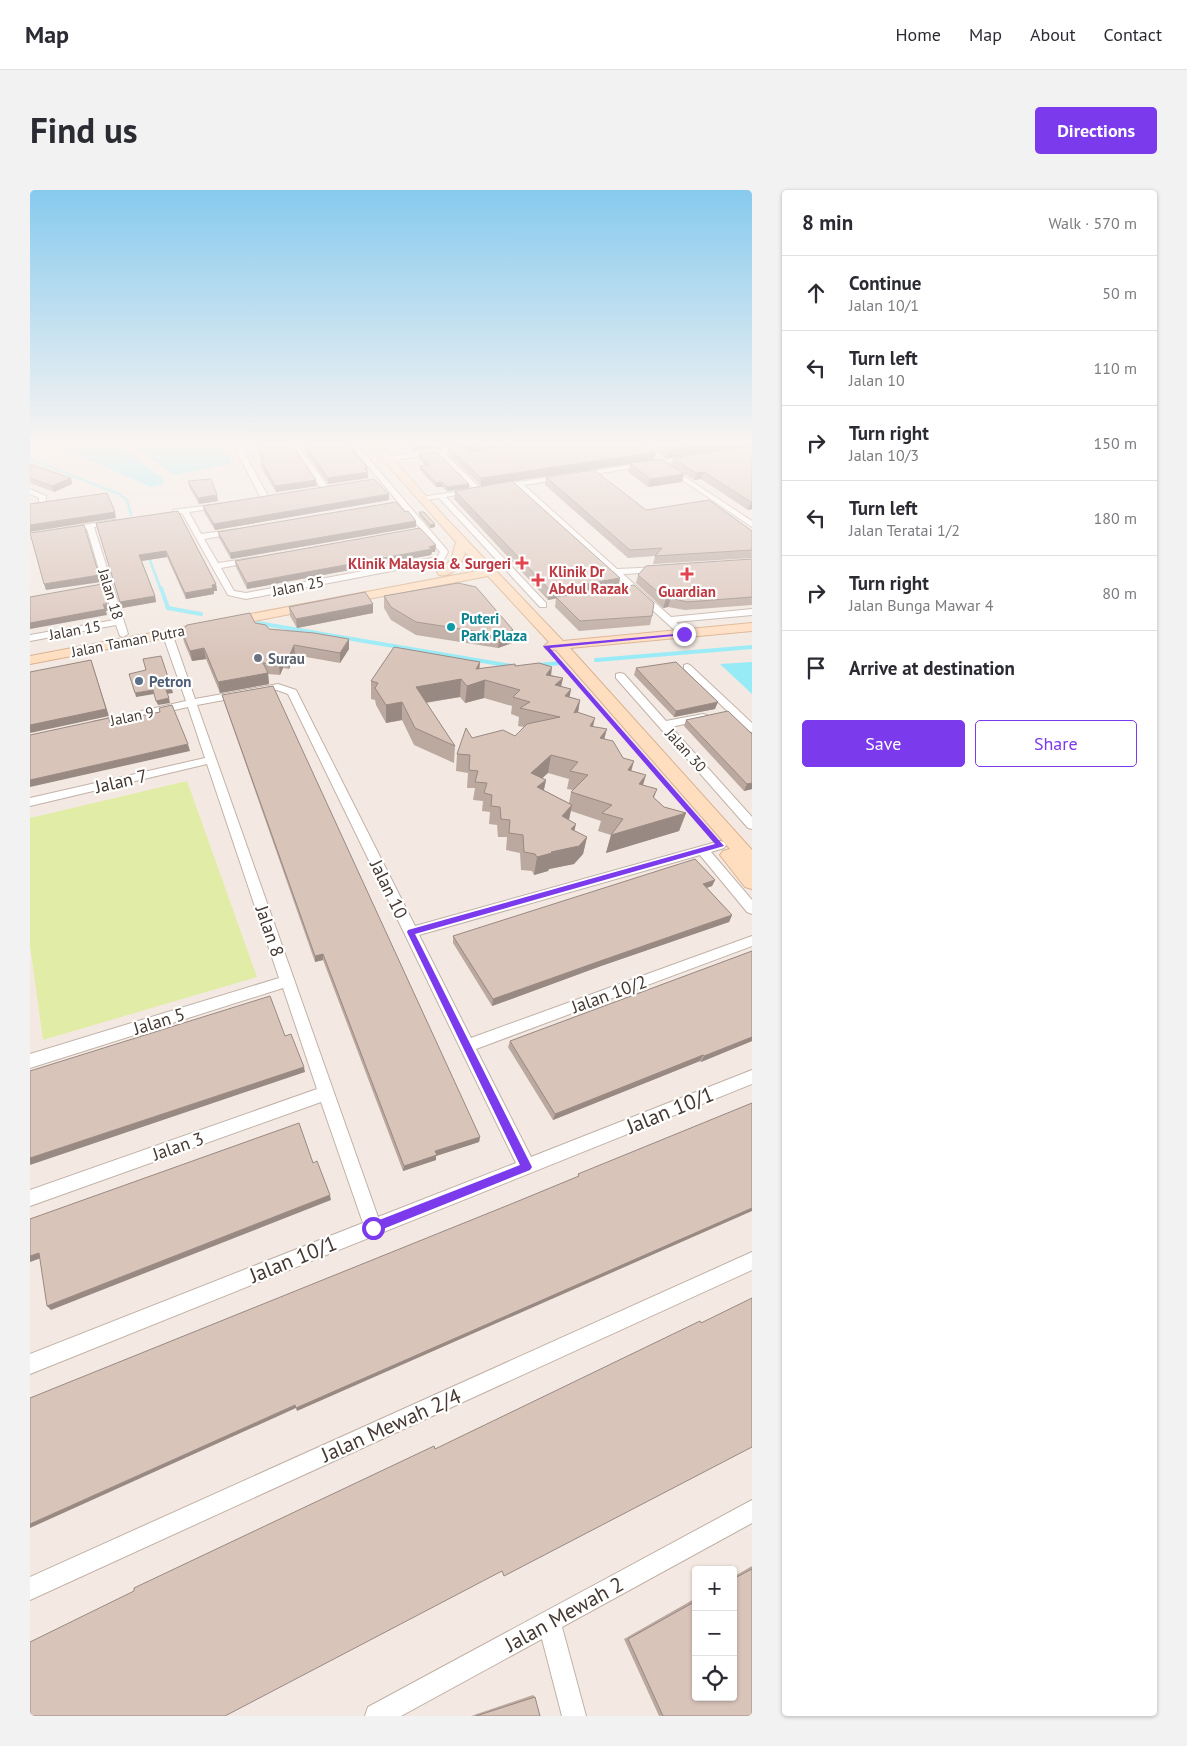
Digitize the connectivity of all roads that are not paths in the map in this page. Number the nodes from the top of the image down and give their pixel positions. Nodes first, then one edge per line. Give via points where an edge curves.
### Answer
1 (188, 517) edge
2 (414, 517) edge
3 (438, 517) edge
4 (462, 517) edge
5 (555, 517) edge
6 (740, 517) edge
7 (123, 521) edge
8 (752, 525) edge
9 (90, 526) junction
10 (245, 529) edge
11 (424, 529) junction
12 (415, 530) edge
13 (30, 536) edge
14 (199, 537) junction
15 (461, 543) junction
16 (264, 557) edge
17 (215, 566) junction
18 (674, 568) edge
19 (483, 569) junction
20 (616, 572) junction
21 (444, 576) junction
22 (108, 585) junction
23 (98, 587) edge
24 (498, 591) junction
25 (526, 608) junction
26 (752, 612) edge
27 (669, 620) junction
28 (752, 627) edge
29 (121, 628) junction
30 (167, 633) junction
31 (684, 634) junction
32 (30, 638) edge
33 (553, 646) junction
34 (30, 652) edge
35 (30, 660) edge
36 (687, 667) dead end
37 (620, 676) dead end
38 (292, 692) joint
39 (192, 703) junction
40 (733, 711) junction
41 (664, 725) junction
42 (78, 728) edge
43 (752, 729) edge
44 (211, 760) junction
45 (30, 802) edge
46 (752, 803) edge
47 (737, 807) junction
48 (752, 825) edge
49 (720, 846) junction
50 (704, 851) junction
51 (752, 862) edge
52 (752, 882) edge
53 (752, 909) edge
54 (410, 932) junction
55 (752, 941) edge
56 (288, 982) junction
57 (467, 1046) junction
58 (30, 1061) edge
59 (752, 1077) edge
60 (326, 1093) junction
61 (527, 1167) junction
62 (30, 1198) edge
63 (373, 1228) junction
64 (752, 1261) edge
65 (30, 1364) edge
66 (752, 1511) edge
67 (30, 1589) edge
68 (549, 1622) junction
69 (377, 1716) edge
70 (574, 1716) edge

1 - 14 street
2 - 11 street, Jalan 25
3 - 15 main road
4 - 25 street via 547,605
5 - 20 street
6 - 8 street
7 - 9 street
9 - 13 street
9 - 22 street, Jalan 18
10 - 14 street
11 - 12 street
11 - 17 street, Jalan 25 via 444,552 440,559 246,596 231,594
14 - 17 street
15 - 19 main road via 466,556
15 - 21 main road via 457,561
16 - 17 street
18 - 20 street
19 - 21 main road, Jalan Taman Putra
19 - 24 main road
19 - 25 main road
20 - 27 street via 630,590
21 - 24 main road via 474,581
21 - 29 main road, Jalan Taman Putra
21 - 30 main road, Jalan Taman Putra
22 - 23 street
22 - 29 street, Jalan 18
24 - 33 main road
25 - 33 main road
26 - 27 street
27 - 31 street
28 - 31 main road
29 - 32 street, Jalan 15
29 - 34 main road, Jalan Taman Putra
30 - 35 main road, Jalan Taman Putra
30 - 39 street, Jalan 8
31 - 33 main road
33 - 49 main road
33 - 51 main road
36 - 40 street
37 - 41 street, Jalan 30
38 - 39 street, Jalan 9 via 278,687
38 - 54 street, Jalan 10
39 - 42 street, Jalan 9
39 - 44 street, Jalan 8
40 - 41 street
40 - 43 street
41 - 47 street, Jalan 30
44 - 45 street, Jalan 7
44 - 56 street, Jalan 8
46 - 47 street
47 - 48 street, Jalan 30
49 - 50 street
49 - 52 main road
50 - 53 street
50 - 54 street
54 - 57 street, Jalan 10
55 - 57 street, Jalan 10/2
56 - 58 street, Jalan 5
56 - 60 street, Jalan 8
57 - 61 street, Jalan 10
59 - 61 street, Jalan 10/1
60 - 62 street, Jalan 3
60 - 63 street, Jalan 8
61 - 63 street, Jalan 10/1
63 - 65 street, Jalan 10/1
64 - 67 street, Jalan Mewah 2/4
66 - 68 street, Jalan Mewah 2
68 - 69 street, Jalan Mewah 2
68 - 70 street

